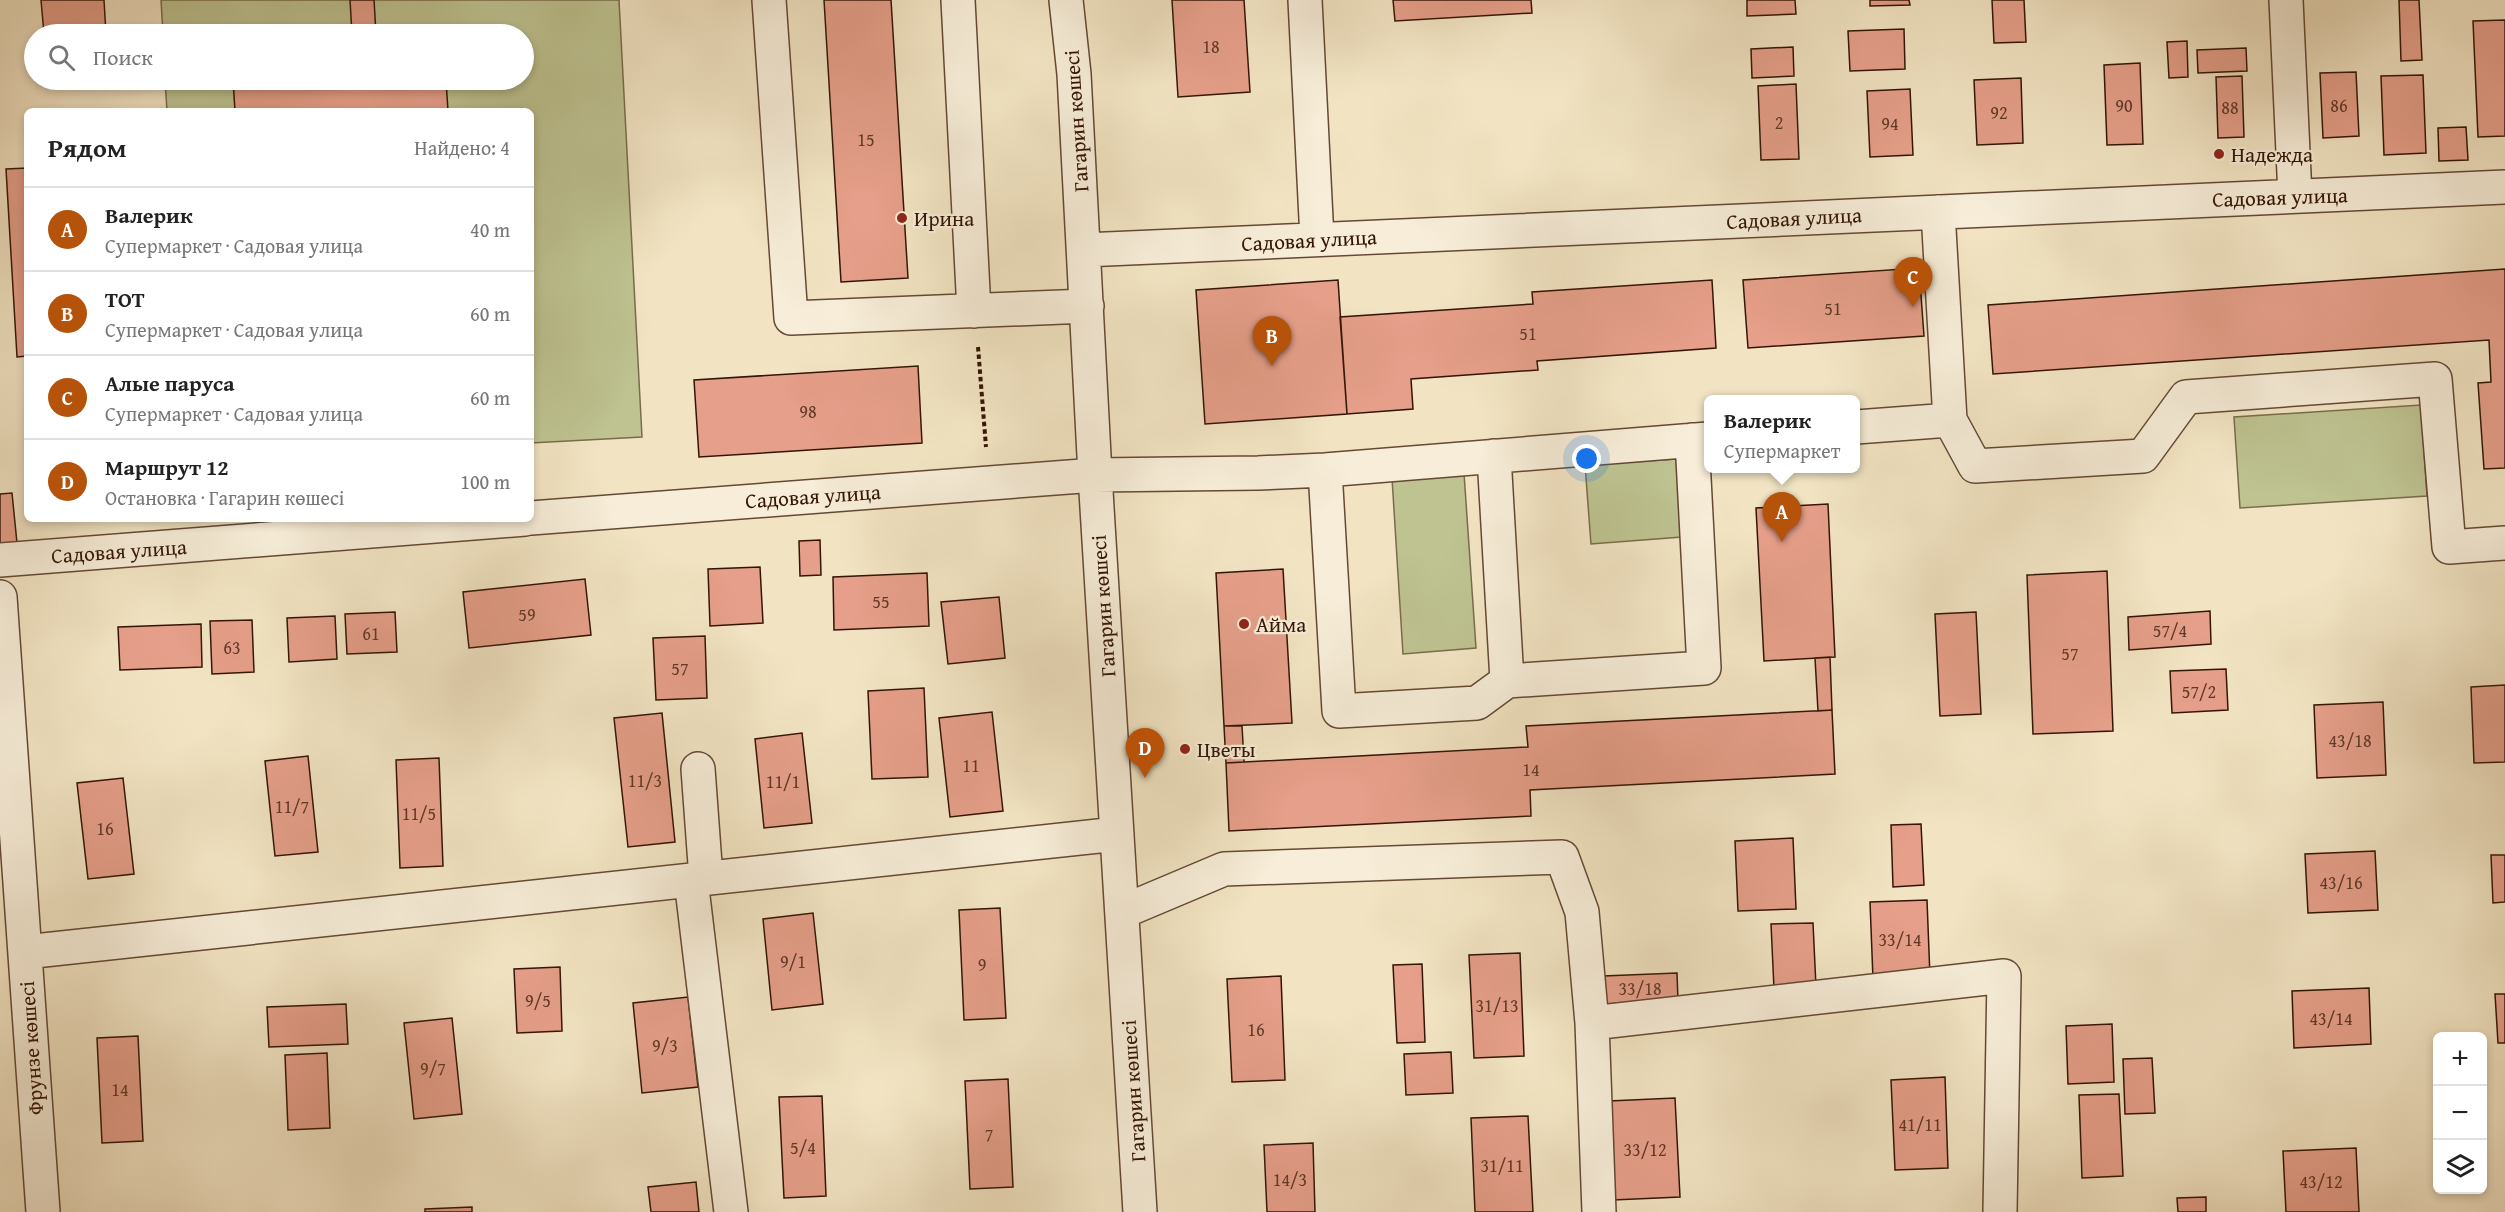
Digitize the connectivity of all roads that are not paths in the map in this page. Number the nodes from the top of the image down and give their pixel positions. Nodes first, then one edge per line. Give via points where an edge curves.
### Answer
1 (769, 0) edge
2 (958, 0) edge
3 (1066, 0) edge
4 (1305, 0) edge
5 (2286, 0) edge
6 (2505, 187) edge
7 (2295, 196) junction
8 (1938, 212) junction
9 (1317, 239) junction
10 (1084, 250) junction
11 (1087, 306) junction
12 (975, 311) junction
13 (1950, 420) junction
14 (1860, 427) edge
15 (1700, 440) edge
16 (1494, 456) junction
17 (1325, 470) junction
18 (1095, 475) junction
19 (534, 519) edge
20 (487, 522) edge
21 (2505, 543) edge
22 (0, 560) edge
23 (0, 597) edge
24 (1507, 681) junction
25 (699, 769) dead end
26 (1117, 834) junction
27 (698, 879) junction
28 (1122, 912) junction
29 (25, 952) junction
30 (1592, 1023) junction
31 (43, 1212) edge
32 (731, 1212) edge
33 (1140, 1212) edge
34 (1599, 1212) edge
35 (2000, 1212) edge

1 - 12 street via 791,318
2 - 12 street
3 - 10 street, Гагарин көшесі
4 - 9 street
5 - 7 street
6 - 7 street, Садовая улица
7 - 8 street, Садовая улица
8 - 9 street, Садовая улица
8 - 13 street
9 - 10 street, Садовая улица
10 - 11 street, Гагарин көшесі
11 - 12 street
11 - 18 street, Гагарин көшесі
13 - 14 street
13 - 21 street via 1975,466 2143,456 2186,397 2435,379 2449,547
15 - 16 street, Садовая улица
15 - 24 street via 1704,668
16 - 17 street, Садовая улица
16 - 24 street
17 - 18 street, Садовая улица
17 - 24 street via 1339,711 1477,703
18 - 19 street, Садовая улица
18 - 26 street, Гагарин көшесі
20 - 22 street, Садовая улица
23 - 29 street, Фрунзе көшесі
25 - 27 street
26 - 27 street
26 - 28 street, Гагарин көшесі
27 - 29 street
27 - 32 street
28 - 30 street via 1224,869 1562,857 1582,912
28 - 33 street, Гагарин көшесі
29 - 31 street, Фрунзе көшесі
30 - 34 street
30 - 35 street via 2004,976

